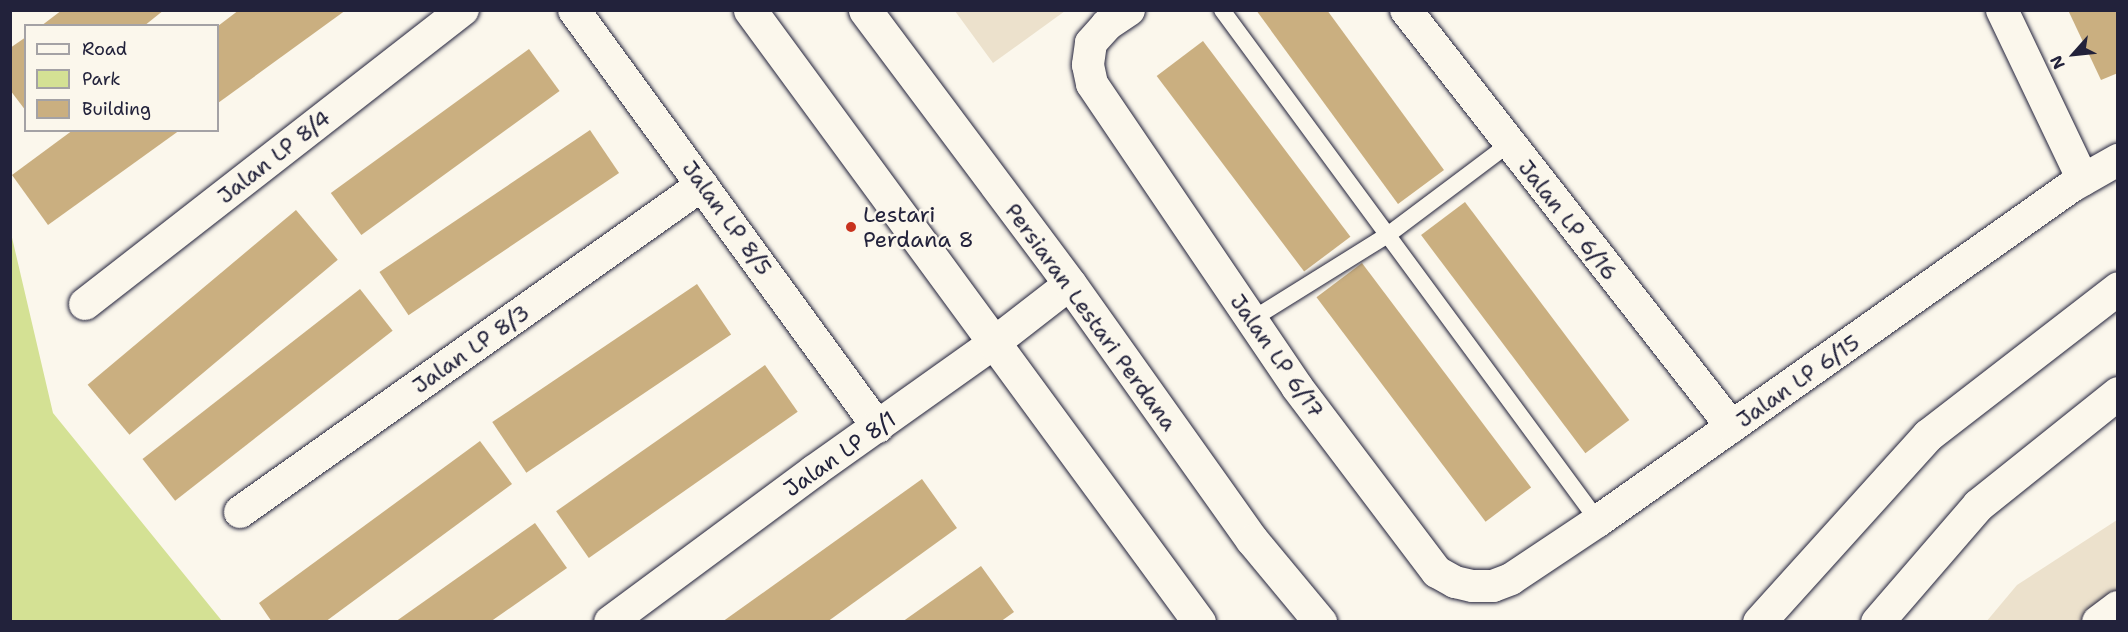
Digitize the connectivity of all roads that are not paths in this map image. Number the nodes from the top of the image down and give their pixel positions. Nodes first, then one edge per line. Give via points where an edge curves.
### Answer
1 (463, 10) edge
2 (574, 10) edge
3 (750, 10) edge
4 (865, 10) edge
5 (1129, 10) edge
6 (1222, 10) edge
7 (1407, 10) edge
8 (2002, 10) edge
9 (1509, 144) junction
10 (2118, 160) edge
11 (2083, 180) junction
12 (702, 185) junction
13 (1389, 234) junction
14 (1070, 284) junction
15 (2118, 288) edge
16 (85, 304) dead end
17 (1251, 320) junction
18 (994, 343) junction
19 (2118, 393) edge
20 (878, 427) junction
21 (1732, 427) junction
22 (240, 512) dead end
23 (1598, 521) junction
24 (1473, 586) joint
25 (2118, 607) edge
26 (627, 617) edge
27 (1199, 621) edge
28 (1320, 621) edge
29 (1759, 621) edge
30 (1876, 621) edge
31 (2098, 621) edge

1 - 16 street, Jalan LP 8/4
2 - 12 street, Jalan LP 8/5
3 - 18 main road
4 - 14 main road, Persiaran Lestari Perdana
5 - 17 street, Jalan LP 6/17 via 1107,25 1091,43 1088,65 1092,84
6 - 13 lane
7 - 9 street, Jalan LP 6/16
8 - 11 street
9 - 13 lane
9 - 21 street, Jalan LP 6/16
10 - 11 street, Jalan LP 6/15
11 - 21 street, Jalan LP 6/15
12 - 20 street, Jalan LP 8/5
12 - 22 street, Jalan LP 8/3
13 - 17 lane
13 - 23 lane
14 - 18 street, Jalan LP 8/1
14 - 28 main road, Persiaran Lestari Perdana via 1252,540
15 - 29 main road via 1928,435
17 - 24 street, Jalan LP 6/17 via 1437,572
18 - 20 street, Jalan LP 8/1
18 - 27 main road
19 - 30 main road via 1978,505
20 - 26 street, Jalan LP 8/1 via 814,471
21 - 23 street, Jalan LP 6/15
23 - 24 street, Jalan LP 6/15 via 1511,579 1493,586
25 - 31 street

